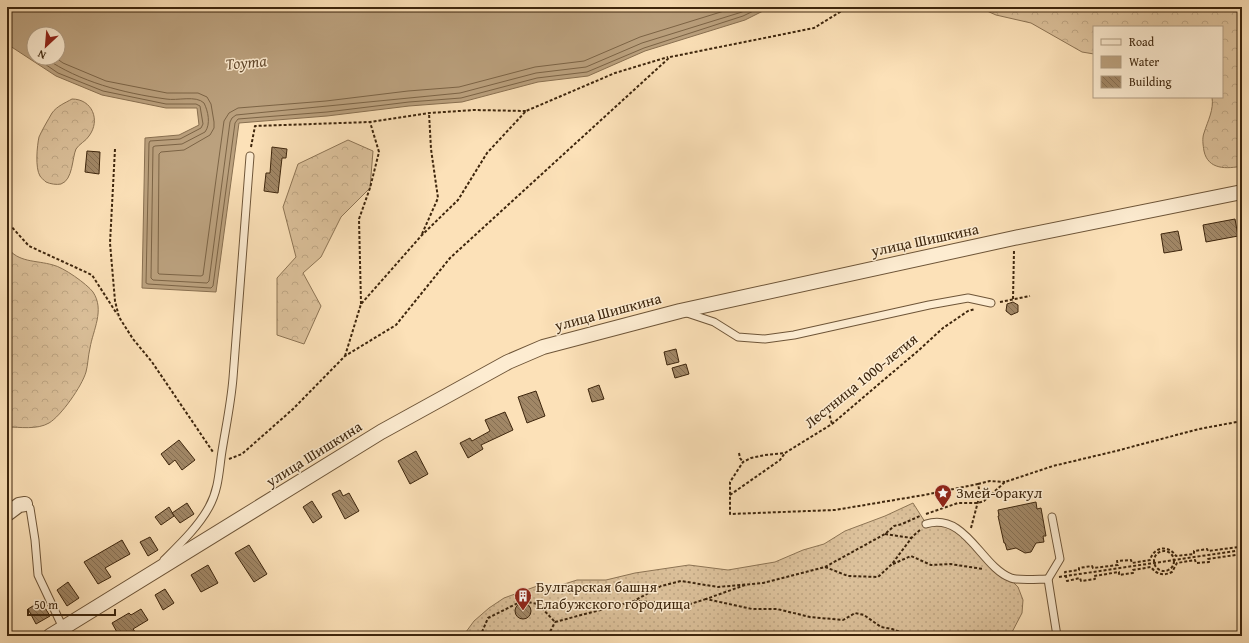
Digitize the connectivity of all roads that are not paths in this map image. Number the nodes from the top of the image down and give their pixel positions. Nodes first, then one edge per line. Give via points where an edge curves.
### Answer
1 (250, 156) road end
2 (1242, 192) edge
3 (991, 303) dead end
4 (680, 311) junction
5 (25, 504) joint
6 (7, 514) edge
7 (1052, 517) dead end
8 (926, 524) road end
9 (148, 576) junction
10 (1048, 579) junction
11 (63, 628) junction
12 (50, 636) edge
13 (1057, 636) edge

1 - 9 lane via 233,378 219,480 208,508 182,541
2 - 4 street, улица Шишкина via 1014,238
3 - 4 lane via 968,298 765,339 738,337 714,322
4 - 9 street, улица Шишкина via 543,347 508,362 381,432
5 - 6 street via 19,505
5 - 11 lane via 30,508 38,575
7 - 10 lane via 1060,559
8 - 10 lane via 956,527 1000,571 1012,578
9 - 11 street, улица Шишкина
10 - 13 lane
11 - 12 street, улица Шишкина

